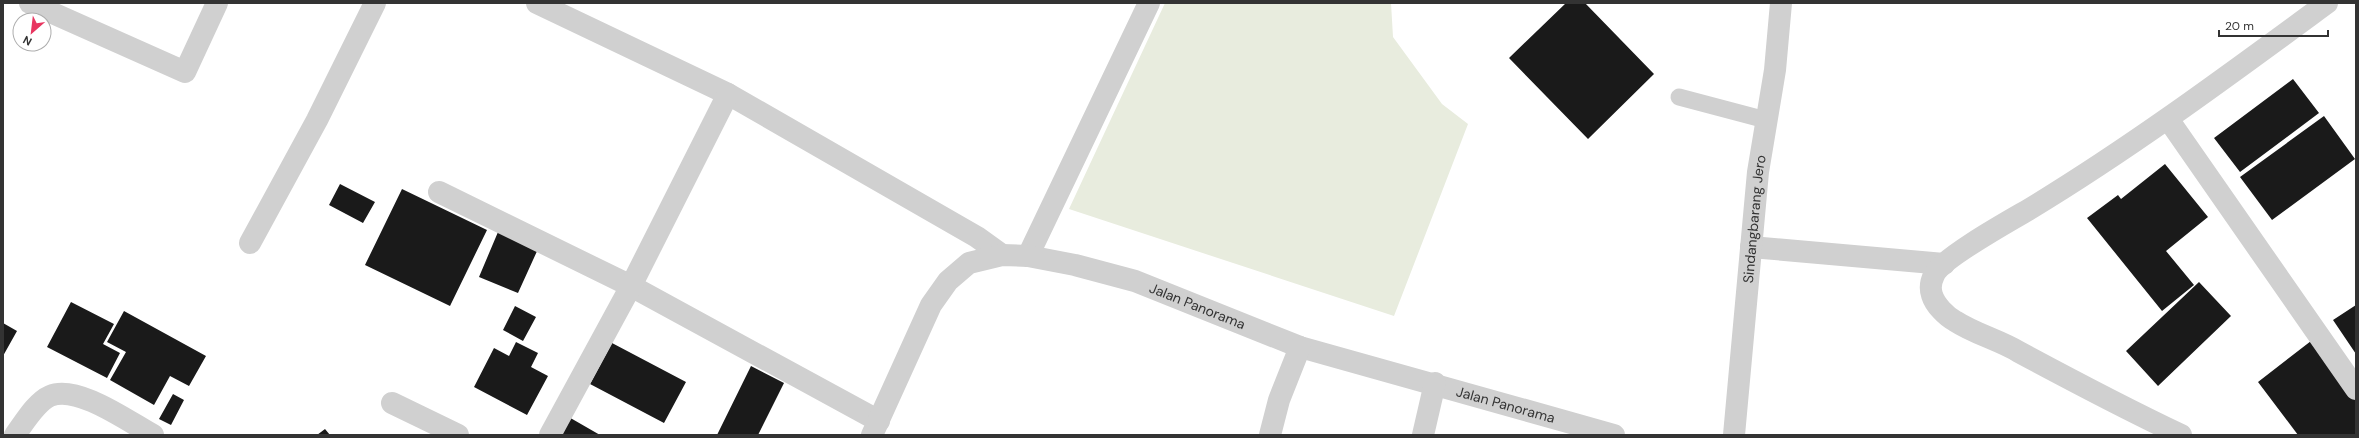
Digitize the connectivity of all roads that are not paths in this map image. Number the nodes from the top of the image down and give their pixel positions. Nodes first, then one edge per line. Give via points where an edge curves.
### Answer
1 (30, 3) edge
2 (217, 3) edge
3 (375, 3) edge
4 (537, 3) edge
5 (1149, 3) edge
6 (1781, 3) edge
7 (2326, 3) edge
8 (728, 94) junction
9 (1679, 97) dead end
10 (2168, 119) junction
11 (1766, 120) junction
12 (439, 192) dead end
13 (250, 243) dead end
14 (1751, 247) junction
15 (1002, 255) junction
16 (1028, 256) junction
17 (1944, 264) junction
18 (631, 286) junction
19 (1300, 346) junction
20 (1435, 384) junction
21 (2356, 389) edge
22 (392, 403) dead end
23 (876, 428) edge
24 (15, 435) edge
25 (153, 435) edge
26 (458, 435) edge
27 (550, 435) edge
28 (1270, 435) edge
29 (1423, 435) edge
30 (1614, 435) edge
31 (1734, 435) edge
32 (2181, 435) edge

1 - 2 street via 185,72
3 - 13 street via 317,120
4 - 8 street
5 - 16 street
6 - 11 street, Sindangbarang Jero via 1775,70
7 - 10 street
8 - 15 street via 977,237
8 - 18 street
9 - 11 lane
10 - 17 street via 2080,179
10 - 21 street
11 - 14 street, Sindangbarang Jero
12 - 18 street
14 - 17 street
14 - 31 street, Sindangbarang Jero
15 - 16 street, Jalan Panorama
15 - 23 street, Jalan Panorama via 970,263 948,281 931,305
16 - 19 street, Jalan Panorama via 1135,281
17 - 32 street via 1934,275 1932,296 1938,306 1954,321 2017,350 2105,399
18 - 23 street
18 - 27 street
19 - 20 street, Jalan Panorama
19 - 28 street
20 - 29 street
20 - 30 street, Jalan Panorama
22 - 26 street
24 - 25 street via 48,396 58,393 77,396 102,407

